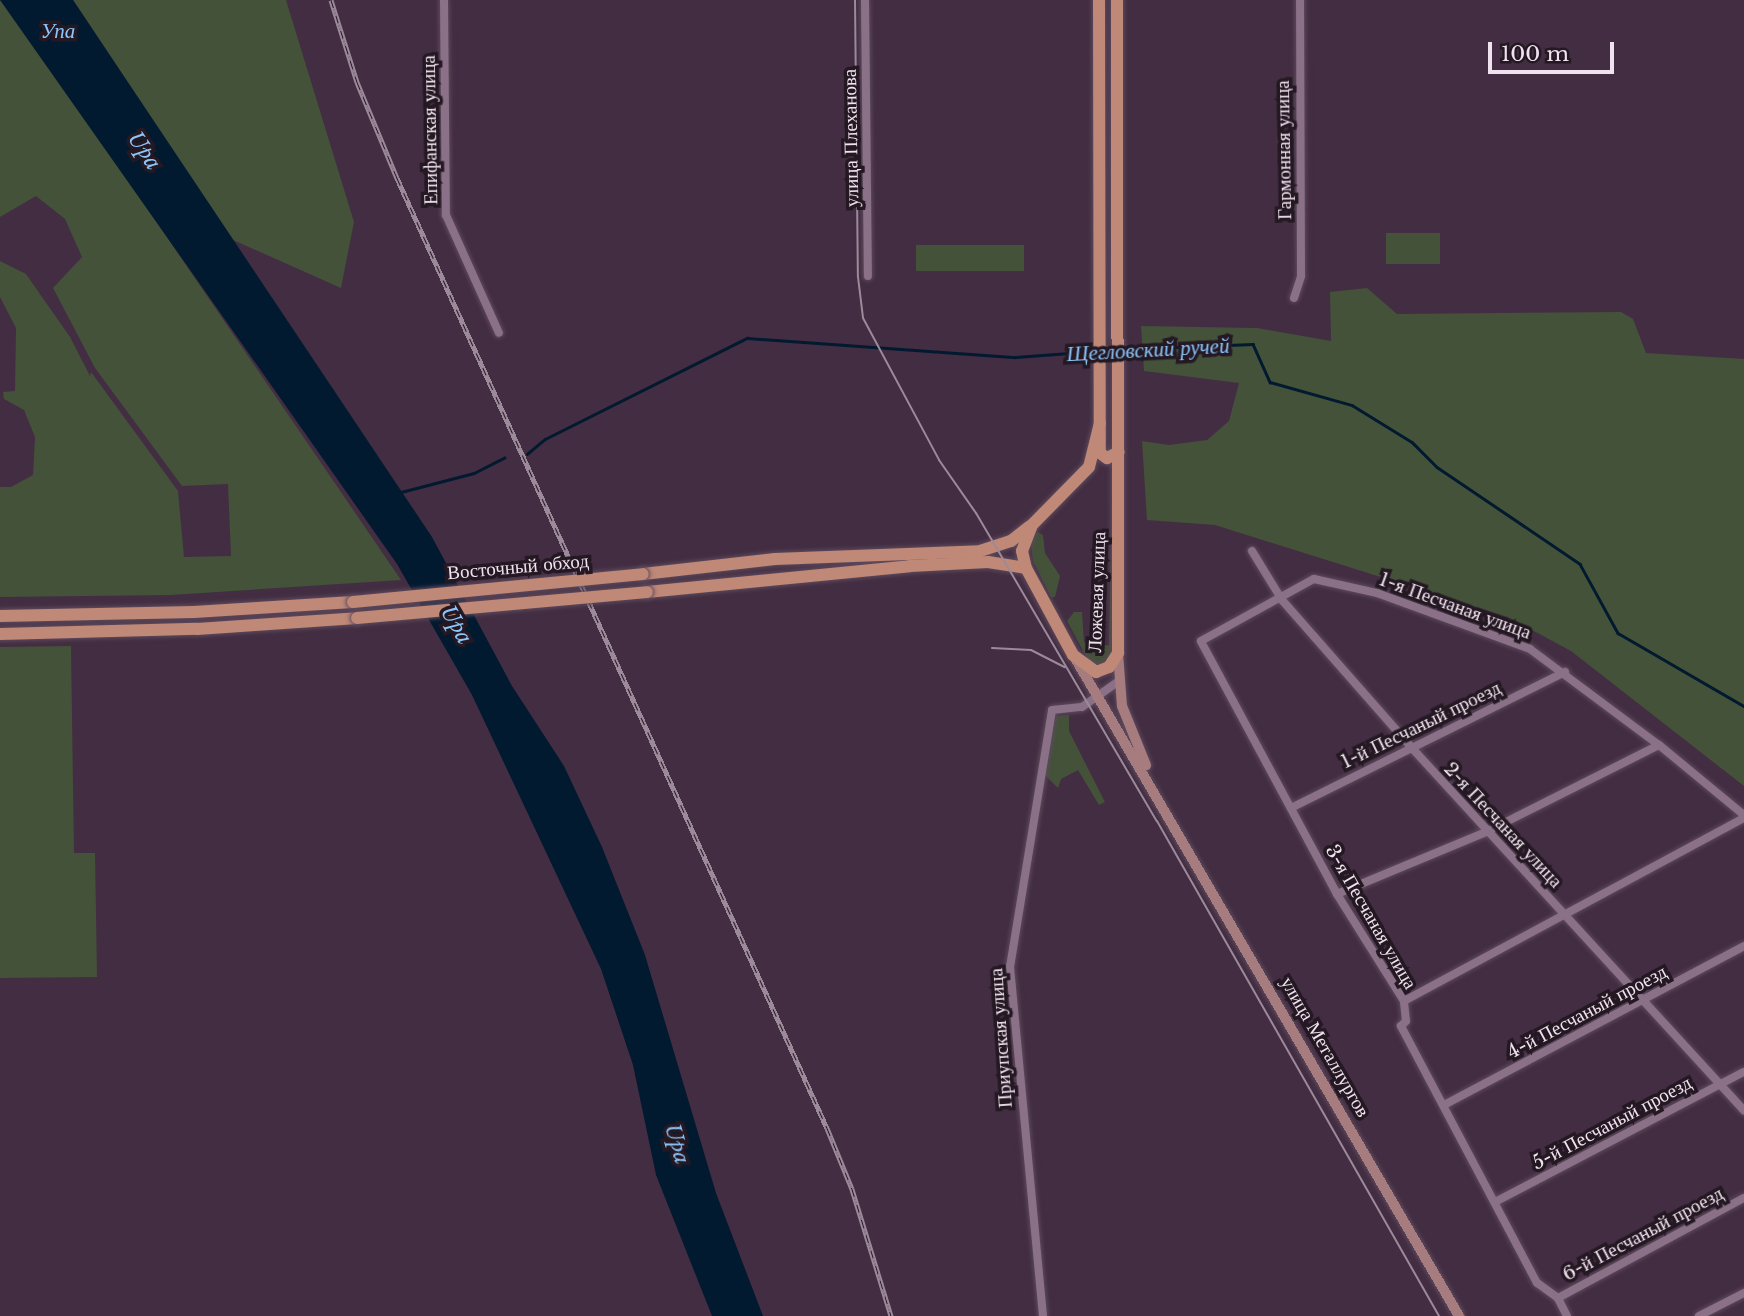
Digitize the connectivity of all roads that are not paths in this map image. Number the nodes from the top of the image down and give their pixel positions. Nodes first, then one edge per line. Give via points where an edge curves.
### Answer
1 (444, 0) edge
2 (864, 0) edge
3 (1099, 0) edge
4 (1117, 0) edge
5 (1300, 0) edge
6 (868, 276) dead end
7 (1294, 298) dead end
8 (1100, 314) junction
9 (1119, 316) junction
10 (499, 333) dead end
11 (1100, 423) junction
12 (1119, 452) junction
13 (1032, 525) junction
14 (1252, 551) dead end
15 (1026, 568) junction
16 (1282, 600) junction
17 (0, 616) edge
18 (0, 634) edge
19 (1201, 641) joint
20 (1118, 653) junction
21 (1073, 656) junction
22 (1565, 672) junction
23 (1119, 681) junction
24 (1098, 698) junction
25 (1659, 745) junction
26 (1411, 747) junction
27 (1160, 797) junction
28 (1291, 808) junction
29 (1744, 817) edge
30 (1488, 831) junction
31 (1337, 894) junction
32 (1564, 914) junction
33 (1744, 946) edge
34 (1642, 1000) junction
35 (1404, 1001) junction
36 (1744, 1072) edge
37 (1720, 1084) junction
38 (1444, 1105) junction
39 (1744, 1110) edge
40 (1744, 1198) edge
41 (1495, 1202) junction
42 (1744, 1293) edge
43 (1558, 1298) junction
44 (1044, 1316) edge
45 (1459, 1316) edge
46 (1567, 1316) edge
47 (1699, 1316) edge

1 - 10 street, Епифанская улица via 446,215
2 - 6 street, улица Плеханова
3 - 8 main road
4 - 9 main road, Ложевая улица
5 - 7 street, Гармонная улица via 1301,276
8 - 9 main road via 1111,309
8 - 11 main road
9 - 12 main road, Ложевая улица
11 - 12 main road via 1100,453 1107,458
11 - 13 main road via 1089,467
12 - 20 main road, Ложевая улица
13 - 15 main road via 1022,551
13 - 17 main road, Восточный обход, bridge via 1011,541 980,551 775,559 353,602 194,612
14 - 16 street, 2-я Песчаная улица
15 - 18 main road, Восточный обход, bridge via 988,562 910,566 357,618 197,629
15 - 21 main road, Ложевая улица
16 - 19 street, 1-я Песчаная улица
16 - 22 street, 1-я Песчаная улица via 1314,579 1377,593 1530,649
16 - 26 street, 2-я Песчаная улица
19 - 28 street, 3-я Песчаная улица
20 - 21 main road, Ложевая улица via 1109,667 1096,671
20 - 23 main road, улица Металлургов
21 - 24 main road, улица Металлургов
22 - 25 street, 1-я Песчаная улица
22 - 26 street, 1-й Песчаный проезд
23 - 24 street, Приупская улица
23 - 27 main road, улица Металлургов via 1128,723
24 - 27 main road, улица Металлургов
24 - 44 street, Приупская улица via 1073,709 1052,710 1010,967
25 - 29 street, 1-я Песчаная улица
25 - 30 street
26 - 28 street, 1-й Песчаный проезд
26 - 30 street, 2-я Песчаная улица
27 - 45 main road, улица Металлургов
28 - 31 street, 3-я Песчаная улица
29 - 32 street
30 - 31 street
30 - 32 street, 2-я Песчаная улица
31 - 35 street, 3-я Песчаная улица
32 - 34 street, 2-я Песчаная улица
32 - 35 street
33 - 34 street, 4-й Песчаный проезд
34 - 37 street, 2-я Песчаная улица
34 - 38 street, 4-й Песчаный проезд
35 - 38 street, 3-я Песчаная улица via 1406,1021 1401,1026
36 - 37 street, 5-й Песчаный проезд
37 - 39 street, 2-я Песчаная улица
37 - 41 street, 5-й Песчаный проезд
38 - 41 street, 3-я Песчаная улица
40 - 43 street, 6-й Песчаный проезд
41 - 43 street, 3-я Песчаная улица via 1537,1283
42 - 47 street
43 - 46 street, 3-я Песчаная улица

